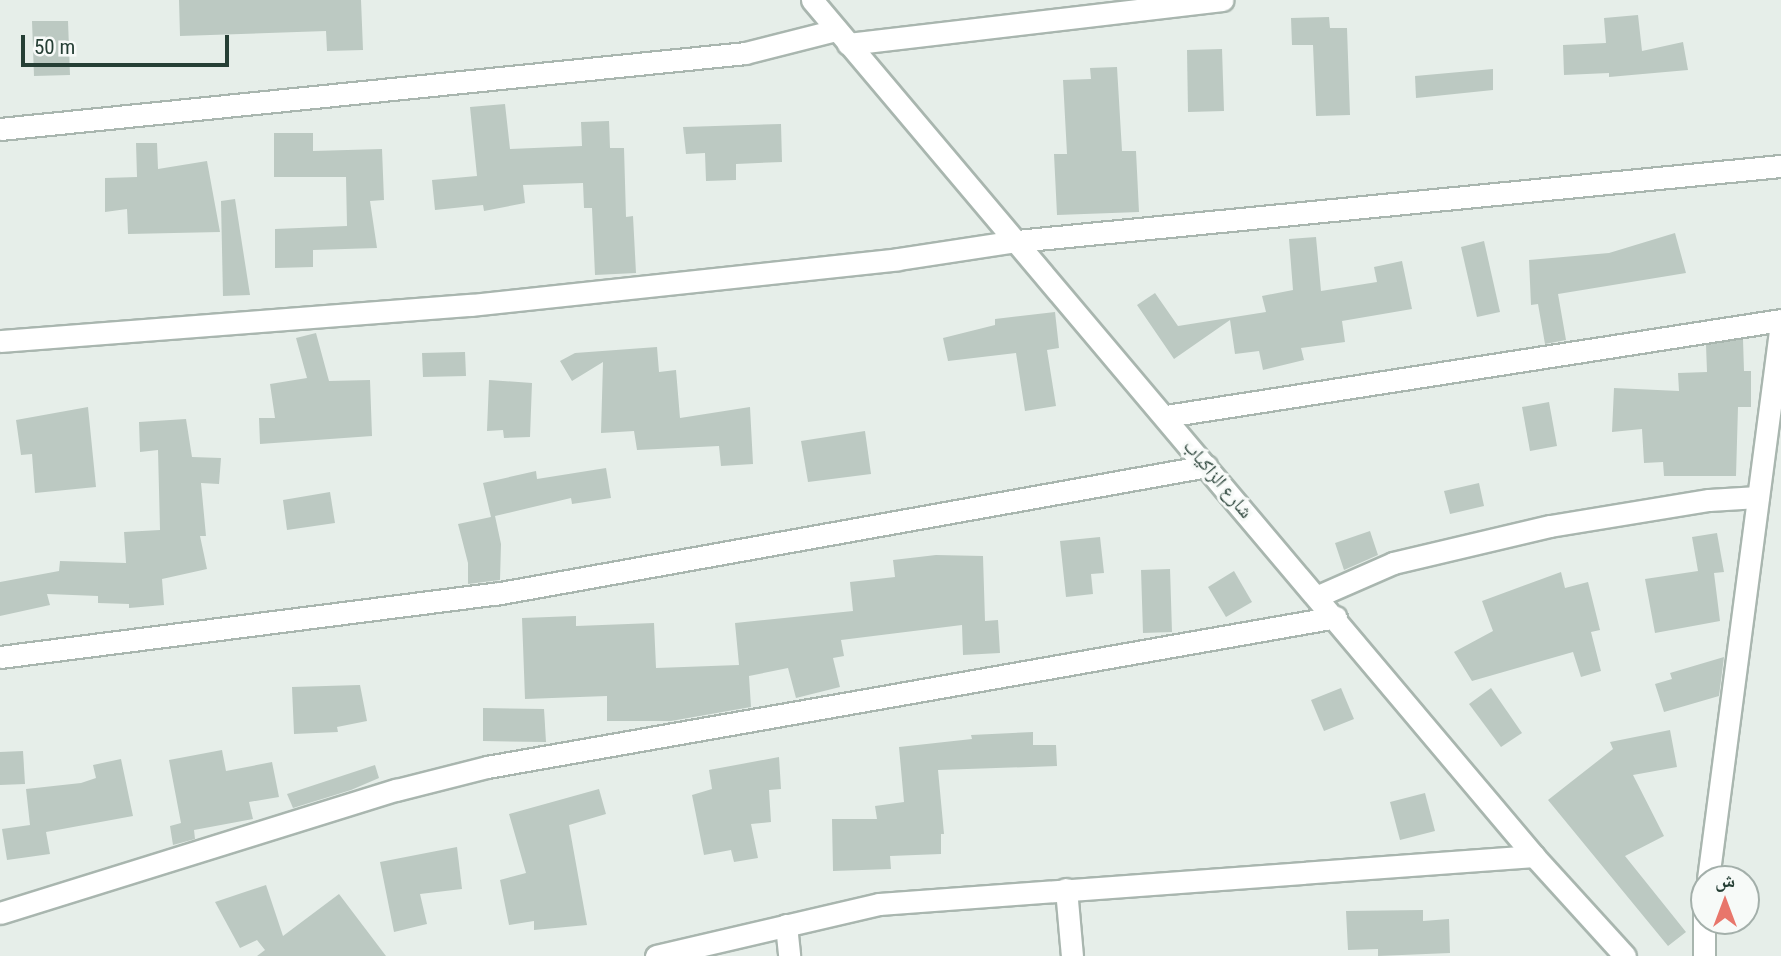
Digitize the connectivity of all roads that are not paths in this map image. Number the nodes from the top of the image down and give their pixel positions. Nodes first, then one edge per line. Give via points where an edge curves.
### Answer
1 (812, 0) edge
2 (1222, 0) edge
3 (842, 37) junction
4 (0, 129) edge
5 (1781, 166) edge
6 (1017, 241) junction
7 (1781, 321) edge
8 (0, 341) edge
9 (1166, 416) junction
10 (1207, 466) junction
11 (1758, 497) junction
12 (1318, 596) junction
13 (1336, 617) junction
14 (0, 657) edge
15 (1534, 856) junction
16 (1710, 865) edge
17 (1066, 889) junction
18 (0, 913) edge
19 (786, 925) junction
20 (1704, 935) edge
21 (656, 956) edge
22 (789, 956) edge
23 (1072, 956) edge
24 (1625, 956) edge
25 (1704, 956) edge

1 - 3 street, شارع الزاكياب
2 - 3 street
3 - 4 street via 745,53
3 - 6 street, شارع الزاكياب
5 - 6 street
6 - 8 street via 898,259 471,305
6 - 9 street, شارع الزاكياب
7 - 9 street
7 - 11 street
9 - 10 street, شارع الزاكياب
10 - 12 street, شارع الزاكياب
10 - 14 street via 495,594
11 - 12 street via 1550,526 1393,563
11 - 16 street
12 - 13 street, شارع الزاكياب
13 - 15 street, شارع الزاكياب
13 - 18 street via 487,767 396,790
15 - 17 street
15 - 24 street, شارع الزاكياب
17 - 19 street via 879,904
17 - 23 street
19 - 21 street
19 - 22 street
20 - 25 street

